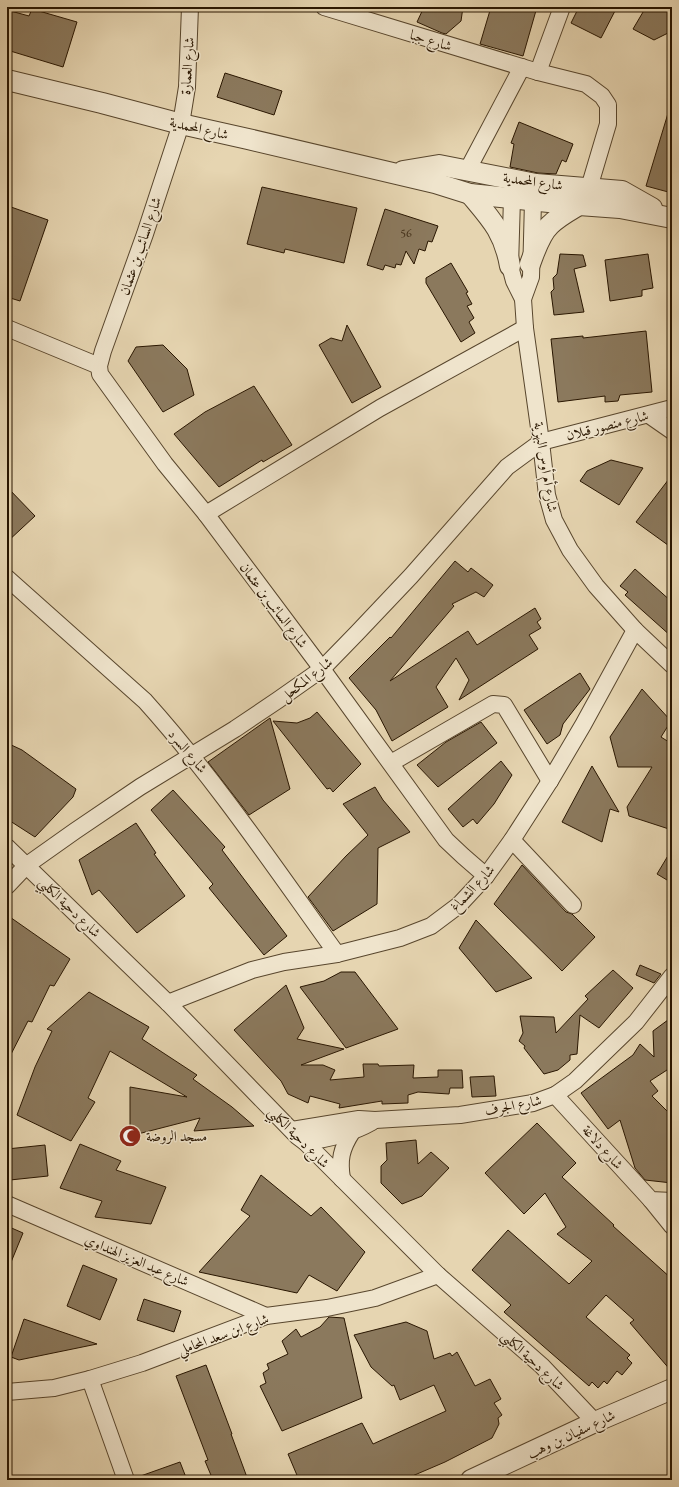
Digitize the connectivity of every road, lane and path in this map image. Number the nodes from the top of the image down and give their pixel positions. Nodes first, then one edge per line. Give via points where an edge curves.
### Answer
1 (190, 7) edge
2 (324, 7) edge
3 (562, 7) edge
4 (522, 67) junction
5 (538, 72) junction
6 (7, 80) edge
7 (181, 124) junction
8 (467, 171) junction
9 (393, 173) junction
10 (589, 188) junction
11 (514, 189) junction
12 (534, 192) junction
13 (470, 194) junction
14 (579, 206) junction
15 (670, 218) edge
16 (530, 264) junction
17 (510, 266) junction
18 (523, 299) junction
19 (7, 328) edge
20 (525, 328) junction
21 (99, 366) junction
22 (672, 408) edge
23 (649, 415) junction
24 (672, 431) edge
25 (542, 442) junction
26 (206, 514) junction
27 (7, 578) edge
28 (635, 630) junction
29 (672, 665) edge
30 (322, 669) junction
31 (192, 756) junction
32 (391, 763) junction
33 (550, 781) junction
34 (512, 840) junction
35 (7, 847) edge
36 (27, 866) junction
37 (486, 876) junction
38 (7, 886) edge
39 (573, 905) dead end
40 (336, 954) junction
41 (672, 976) edge
42 (168, 1003) junction
43 (555, 1095) junction
44 (375, 1120) junction
45 (292, 1130) junction
46 (352, 1132) junction
47 (304, 1142) junction
48 (342, 1179) junction
49 (651, 1200) junction
50 (672, 1201) edge
51 (7, 1204) edge
52 (672, 1226) edge
53 (438, 1275) junction
54 (266, 1316) junction
55 (90, 1379) junction
56 (672, 1389) edge
57 (7, 1392) edge
58 (595, 1422) junction
59 (126, 1480) edge
60 (471, 1480) edge

1 - 7 street, شارع العمارة via 187,88
2 - 4 street, شارع جبا
3 - 5 street
4 - 5 street, شارع جبا
4 - 8 street
5 - 10 street, شارع جبا via 586,84 602,96 608,105 608,124
6 - 7 street, شارع المحمدية
7 - 9 street, شارع المحمدية
7 - 21 street, شارع السائب بن عثمان
8 - 9 street, شارع المحمدية via 440,166
8 - 11 street, شارع المحمدية
9 - 13 street, شارع المحمدية
10 - 12 street, شارع المحمدية
10 - 15 street, شارع المحمدية via 622,191
11 - 12 street, شارع المحمدية
11 - 13 street, شارع المحمدية
11 - 17 street, شارع أم أوس البهزية
12 - 14 street, شارع المحمدية
12 - 16 street, شارع أم أوس البهزية
13 - 17 street via 497,228 507,248
14 - 15 street, شارع المحمدية via 620,208
14 - 16 street via 550,225
16 - 18 street, شارع أم أوس البهزية via 531,277
17 - 18 street, شارع أم أوس البهزية
18 - 20 street, شارع أم أوس البهزية
19 - 21 street
20 - 25 street, شارع أم أوس البهزية
20 - 26 street via 380,408
21 - 26 street, شارع السائب بن عثمان via 104,380 160,457
22 - 23 street, شارع منصور قبلان
23 - 24 street
23 - 25 street, شارع منصور قبلان
25 - 28 street, شارع أم أوس البهزية via 547,495 554,520 570,550 596,586
25 - 30 street, شارع المكحل via 506,467 400,587
26 - 30 street, شارع السائب بن عثمان
27 - 31 street, شارع السرد via 145,701
28 - 29 street, شارع أم أوس البهزية
28 - 33 street, شارع الشماغ
30 - 31 street, شارع المكحل
30 - 32 street, شارع السائب بن عثمان
31 - 36 street, شارع المكحل via 140,787
31 - 40 street, شارع السرد via 220,790
32 - 33 street via 493,704 504,705
32 - 37 street, شارع السائب بن عثمان via 446,840
33 - 34 street, شارع الشماغ
34 - 37 street, شارع الشماغ
34 - 39 street
35 - 36 street, شارع دحية الكلبي
36 - 38 street, شارع المكحل
36 - 42 street, شارع دحية الكلبي
37 - 40 street, شارع الشماغ via 459,905 431,926 400,938
40 - 42 street, شارع الشماغ via 252,970
41 - 43 street, شارع الجرف via 636,1022 575,1081
42 - 45 street, شارع دحية الكلبي
43 - 44 street, شارع الجرف via 533,1103 460,1115
43 - 49 street, شارع دلاغة
44 - 45 street, شارع الجرف via 359,1119
44 - 46 street
45 - 47 street, شارع دحية الكلبي
46 - 47 street
46 - 48 street via 343,1147 340,1160
47 - 48 street, شارع دحية الكلبي
48 - 53 street, شارع دحية الكلبي
49 - 50 street
49 - 52 street, شارع دلاغة
51 - 54 street, شارع عبد العزيز الهنداوي
53 - 54 street, شارع ابن سعد المحاملي via 375,1298 327,1308
53 - 58 street, شارع دحية الكلبي via 542,1366
54 - 55 street, شارع ابن سعد المحاملي via 142,1363
55 - 57 street, شارع ابن سعد المحاملي via 54,1388
55 - 59 street
56 - 58 street, شارع سفيان بن وهب
58 - 60 street, شارع سفيان بن وهب

